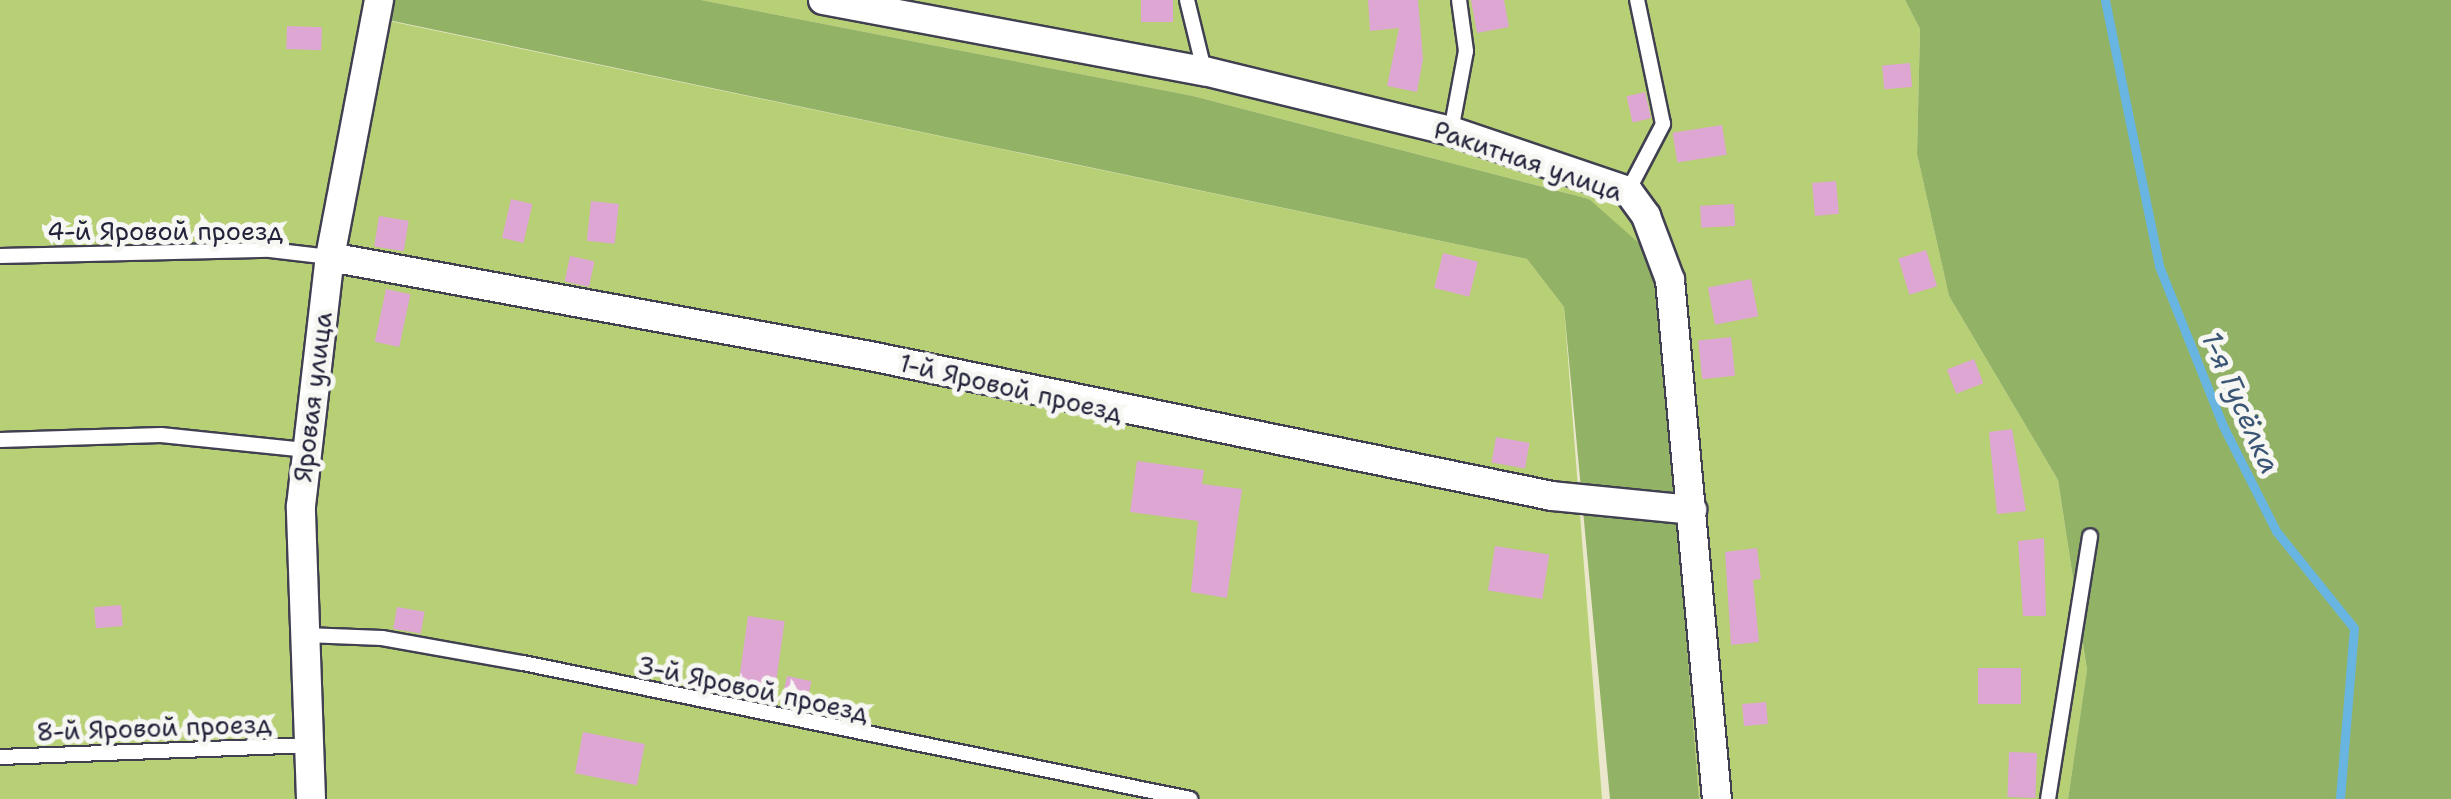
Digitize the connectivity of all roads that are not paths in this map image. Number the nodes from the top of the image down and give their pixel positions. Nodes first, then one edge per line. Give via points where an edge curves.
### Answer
1 (378, 0) edge
2 (823, 0) edge
3 (1188, 0) edge
4 (1459, 0) edge
5 (1637, 0) edge
6 (911, 10) edge
7 (1204, 71) junction
8 (1451, 131) junction
9 (1628, 191) junction
10 (0, 256) edge
11 (330, 257) junction
12 (0, 440) edge
13 (307, 450) junction
14 (1692, 510) junction
15 (2090, 536) dead end
16 (305, 635) junction
17 (309, 745) junction
18 (0, 757) edge
19 (311, 799) edge
20 (1190, 799) edge
21 (1717, 799) edge
22 (2048, 799) edge

1 - 11 street, Яровая улица
2 - 6 street, Ракитная улица
3 - 7 lane
4 - 8 lane via 1466,51
5 - 9 lane via 1663,124
6 - 7 street, Ракитная улица
7 - 8 street, Ракитная улица
8 - 9 street, Ракитная улица
9 - 14 street, Ракитная улица via 1646,216 1670,280
10 - 11 lane, 4-й Яровой проезд via 270,250
11 - 13 street, Яровая улица
11 - 14 street, 1-й Яровой проезд via 870,356 1552,496
12 - 13 lane via 161,435
13 - 16 street, Яровая улица via 301,506
14 - 21 street, Ракитная улица
15 - 22 lane
16 - 17 street, Яровая улица
16 - 20 lane, 3-й Яровой проезд via 382,638 523,664
17 - 18 lane, 8-й Яровой проезд
17 - 19 street, Яровая улица

